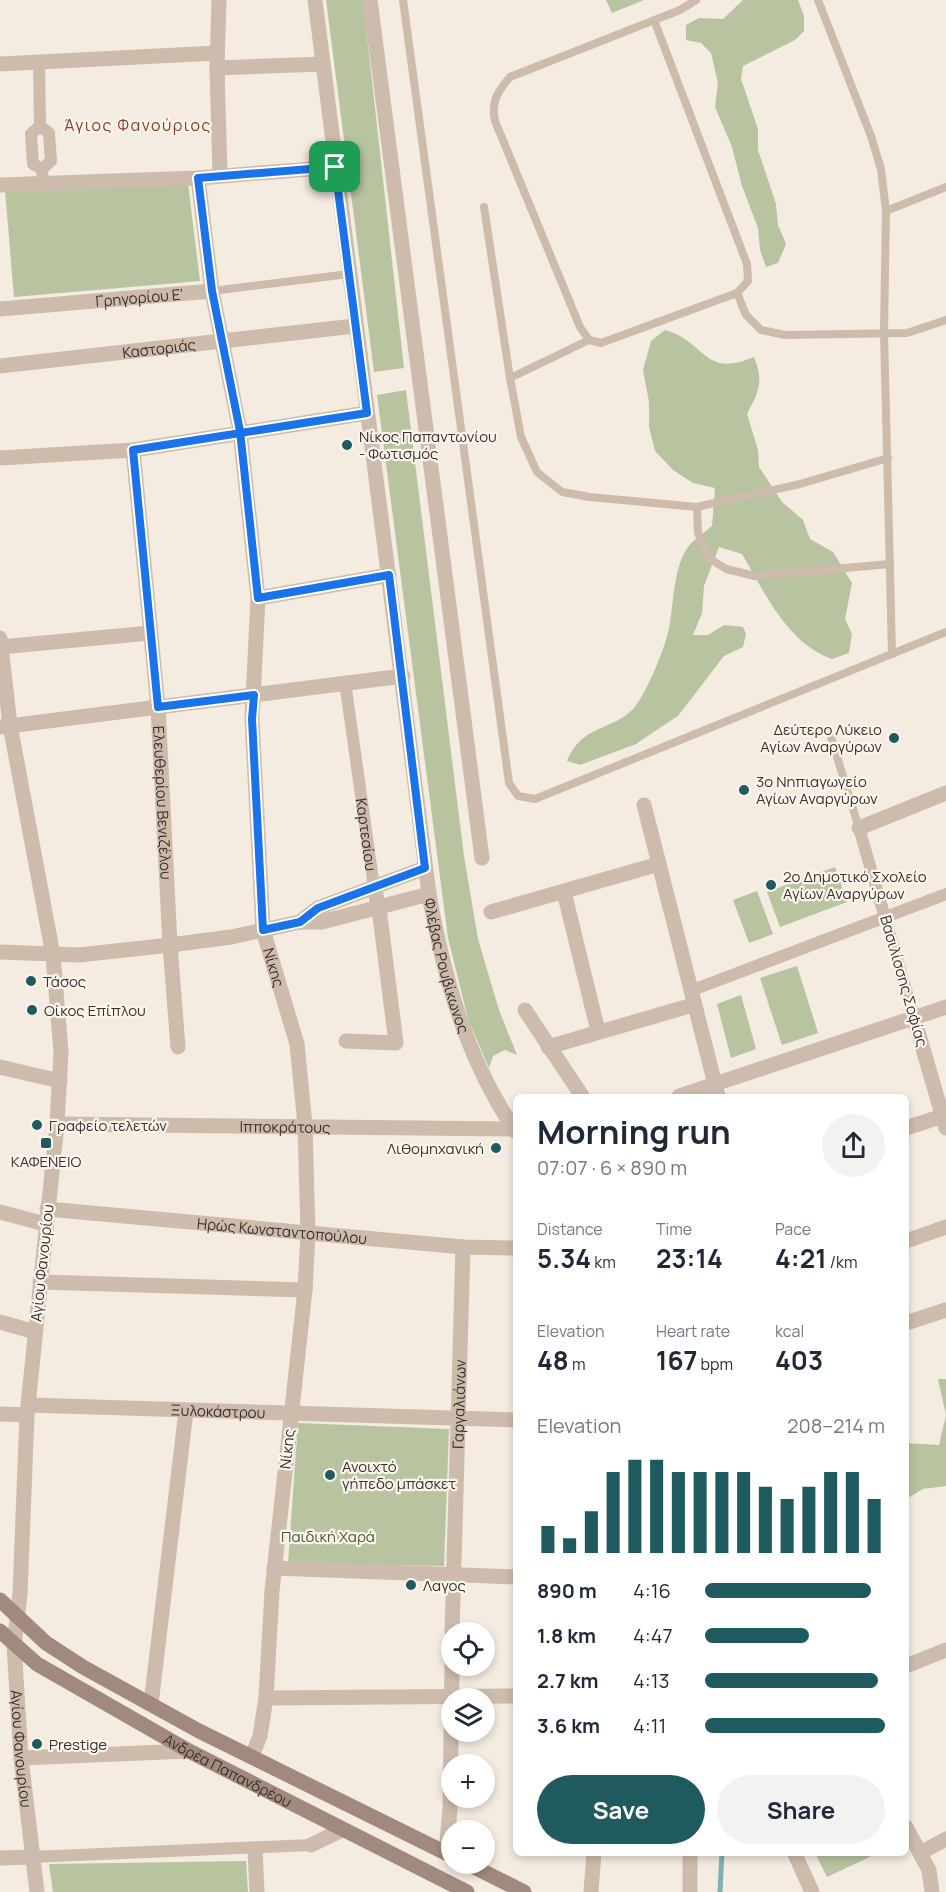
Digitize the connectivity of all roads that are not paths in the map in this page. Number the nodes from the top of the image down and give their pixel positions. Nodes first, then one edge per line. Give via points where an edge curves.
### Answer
1 (219, 0) edge
2 (315, 0) edge
3 (370, 0) edge
4 (403, 0) edge
5 (696, 0) edge
6 (818, 0) edge
7 (654, 20) junction
8 (217, 61) junction
9 (39, 62) junction
10 (0, 64) edge
11 (323, 64) junction
12 (40, 126) junction
13 (335, 167) junction
14 (220, 175) junction
15 (43, 176) junction
16 (198, 178) junction
17 (0, 185) edge
18 (946, 187) edge
19 (484, 207) dead end
20 (886, 211) junction
21 (349, 274) junction
22 (212, 291) junction
23 (737, 293) junction
24 (0, 309) edge
25 (946, 320) edge
26 (355, 326) junction
27 (884, 332) junction
28 (589, 340) junction
29 (224, 343) junction
30 (0, 366) edge
31 (510, 378) junction
32 (367, 413) junction
33 (240, 431) junction
34 (133, 450) junction
35 (0, 458) edge
36 (888, 458) junction
37 (697, 507) junction
38 (891, 564) junction
39 (389, 575) junction
40 (258, 598) junction
41 (946, 632) edge
42 (150, 633) junction
43 (0, 638) edge
44 (0, 647) edge
45 (892, 654) junction
46 (403, 676) junction
47 (345, 682) junction
48 (254, 695) junction
49 (158, 707) junction
50 (5, 726) edge
51 (829, 731) dead end
52 (946, 793) edge
53 (644, 805) dead end
54 (858, 828) junction
55 (482, 858) dead end
56 (659, 864) junction
57 (425, 868) junction
58 (374, 886) junction
59 (564, 891) junction
60 (429, 894) junction
61 (946, 894) edge
62 (379, 908) junction
63 (491, 912) dead end
64 (885, 915) junction
65 (300, 922) junction
66 (263, 930) junction
67 (170, 945) junction
68 (0, 952) edge
69 (53, 956) junction
70 (692, 998) junction
71 (946, 1007) edge
72 (525, 1010) dead end
73 (914, 1018) junction
74 (598, 1031) junction
75 (346, 1041) dead end
76 (178, 1047) dead end
77 (548, 1047) junction
78 (0, 1067) edge
79 (60, 1081) junction
80 (716, 1091) edge
81 (581, 1094) edge
82 (694, 1094) edge
83 (945, 1120) edge
84 (57, 1124) junction
85 (305, 1125) junction
86 (513, 1127) edge
87 (909, 1127) edge
88 (513, 1130) edge
89 (0, 1212) edge
90 (46, 1216) junction
91 (946, 1227) edge
92 (308, 1233) junction
93 (909, 1240) edge
94 (462, 1247) junction
95 (513, 1248) edge
96 (40, 1282) junction
97 (304, 1290) junction
98 (946, 1310) edge
99 (0, 1322) edge
100 (909, 1322) edge
101 (35, 1332) junction
102 (27, 1410) junction
103 (186, 1411) junction
104 (0, 1414) edge
105 (291, 1414) junction
106 (458, 1419) junction
107 (513, 1420) edge
108 (274, 1568) junction
109 (454, 1574) junction
110 (513, 1577) edge
111 (0, 1600) edge
112 (18, 1617) junction
113 (452, 1622) edge
114 (0, 1631) edge
115 (14, 1645) junction
116 (946, 1650) edge
117 (909, 1665) edge
118 (441, 1694) edge
119 (495, 1695) edge
120 (513, 1696) edge
121 (266, 1698) junction
122 (151, 1704) junction
123 (451, 1742) edge
124 (189, 1751) junction
125 (252, 1756) junction
126 (21, 1758) junction
127 (450, 1820) edge
128 (342, 1830) junction
129 (909, 1833) edge
130 (946, 1839) edge
131 (311, 1845) joint
132 (255, 1849) junction
133 (441, 1851) edge
134 (920, 1853) junction
135 (594, 1856) edge
136 (690, 1856) edge
137 (796, 1856) edge
138 (32, 1857) junction
139 (0, 1858) edge
140 (488, 1874) edge
141 (37, 1892) edge
142 (257, 1892) edge
143 (467, 1892) edge
144 (524, 1892) edge
145 (591, 1892) edge
146 (690, 1892) edge
147 (812, 1892) edge
148 (932, 1892) edge

1 - 8 street
2 - 11 street, Φλέβας Ρουβίκωνος
3 - 55 street
4 - 45 lane via 509,783 518,796 535,799
5 - 7 lane
6 - 20 lane via 871,136 881,169
7 - 23 lane via 747,264 747,281
7 - 28 lane via 510,77 498,91 492,107 579,327
8 - 9 street
8 - 11 street
8 - 14 street
9 - 10 street
9 - 12 street
11 - 13 street, Φλέβας Ρουβίκωνος
12 - 15 street via 49,133 51,161
12 - 15 street via 31,134 33,164
13 - 14 street
13 - 21 street, Φλέβας Ρουβίκωνος
14 - 16 street
15 - 16 street
15 - 17 street
16 - 22 street, Νίκης
18 - 20 lane
19 - 31 lane
20 - 27 lane
21 - 22 lane, Γρηγορίου Ε'
21 - 26 street, Φλέβας Ρουβίκωνος
22 - 24 street, Γρηγορίου Ε'
22 - 29 street, Νίκης
23 - 27 lane via 746,315 761,330 785,335
23 - 28 lane via 601,343
25 - 27 lane via 907,333
26 - 29 street, Καστοριάς
26 - 32 street, Φλέβας Ρουβίκωνος
27 - 36 lane
28 - 31 lane
29 - 30 street, Καστοριάς
29 - 33 street, Νίκης
31 - 37 lane via 521,436 537,472 562,492
32 - 33 street
32 - 39 street, Φλέβας Ρουβίκωνος
33 - 34 street
33 - 40 street, Νίκης
34 - 35 street
34 - 42 street, Ελευθερίου Βενιζέλου
36 - 37 lane via 800,484
36 - 38 lane
37 - 38 lane via 698,533 709,558 726,569 755,576
38 - 45 lane
39 - 40 street
39 - 46 street, Φλέβας Ρουβίκωνος
40 - 48 street, Νίκης
41 - 45 lane
42 - 44 street
42 - 49 street, Ελευθερίου Βενιζέλου
43 - 44 street, Αγίου Φανουρίου
44 - 50 street, Αγίου Φανουρίου
46 - 47 street
46 - 57 street, Φλέβας Ρουβίκωνος
47 - 48 street
47 - 58 street, Καρτεσίου
48 - 49 street
48 - 66 street, Νίκης
49 - 50 street
49 - 67 street, Ελευθερίου Βενιζέλου
50 - 69 street, Αγίου Φανουρίου
51 - 54 lane, Βασιλίσσης Σοφίας
52 - 54 street
53 - 56 street
54 - 64 street, Βασιλίσσης Σοφίας
56 - 59 street
56 - 70 street
57 - 58 street
57 - 60 street, Φλέβας Ρουβίκωνος
58 - 62 street, Καρτεσίου
58 - 65 street via 318,908
59 - 63 street
59 - 74 street
60 - 62 street
60 - 86 street, Φλέβας Ρουβίκωνος via 458,1016 475,1062
61 - 64 street
62 - 65 street via 322,922
62 - 75 street, Καρτεσίου via 396,1043
64 - 70 street
64 - 73 street, Βασιλίσσης Σοφίας
65 - 66 street
66 - 67 street
66 - 85 street, Νίκης via 295,1036
67 - 69 street
67 - 76 street, Ελευθερίου Βενιζέλου
68 - 69 street
69 - 79 street, Αγίου Φανουρίου
70 - 74 street
70 - 80 street
71 - 73 street
72 - 77 street
73 - 80 street
73 - 83 street, Βασιλίσσης Σοφίας
74 - 77 street
77 - 81 street
78 - 79 street
79 - 84 street, Αγίου Φανουρίου
80 - 82 street
83 - 87 street
84 - 85 street, Ιπποκράτους
84 - 90 street, Αγίου Φανουρίου
85 - 88 street, Ιπποκράτους
85 - 92 street, Νίκης
89 - 90 street, Ηρώς Κωνσταντοπούλου
90 - 92 street, Ηρώς Κωνσταντοπούλου
90 - 96 street, Αγίου Φανουρίου
91 - 93 street
92 - 94 street, Ηρώς Κωνσταντοπούλου
92 - 97 street, Νίκης
94 - 95 street, Ηρώς Κωνσταντοπούλου
94 - 106 street, Γαργαλιάνων
96 - 97 street
96 - 101 street, Αγίου Φανουρίου
97 - 105 street, Νίκης
98 - 100 street
99 - 101 street
101 - 102 street, Αγίου Φανουρίου
102 - 103 street, Ξυλοκάστρου
102 - 104 street, Ξυλοκάστρου
102 - 112 street, Αγίου Φανουρίου
103 - 105 street, Ξυλοκάστρου
103 - 122 street
105 - 106 street, Ξυλοκάστρου
105 - 108 street, Νίκης
106 - 107 street, Ξυλοκάστρου
106 - 109 street, Γαργαλιάνων
108 - 109 street
108 - 121 street, Νίκης
109 - 110 street
109 - 113 street, Γαργαλιάνων
111 - 112 main road, Ανδρέα Παπανδρέου
112 - 115 street, Αγίου Φανουρίου
112 - 122 main road, Ανδρέα Παπανδρέου via 46,1643
114 - 115 main road, Ανδρέα Παπανδρέου
115 - 124 main road, Ανδρέα Παπανδρέου via 65,1681
115 - 126 street, Αγίου Φανουρίου
116 - 117 street
118 - 121 street
119 - 120 street
121 - 125 street, Νίκης via 260,1736
122 - 125 main road, Ανδρέα Παπανδρέου
123 - 127 street
124 - 126 street
124 - 128 main road, Ανδρέα Παπανδρέου
125 - 133 main road, Ανδρέα Παπανδρέου
126 - 138 street, Αγίου Φανουρίου
128 - 131 street
128 - 143 main road, Ανδρέα Παπανδρέου
129 - 134 street
130 - 134 street
131 - 132 street
132 - 138 street
132 - 142 street
134 - 148 street
135 - 145 street
136 - 146 street
137 - 147 street
138 - 139 street
138 - 141 street, Αγίου Φανουρίου
140 - 144 main road

